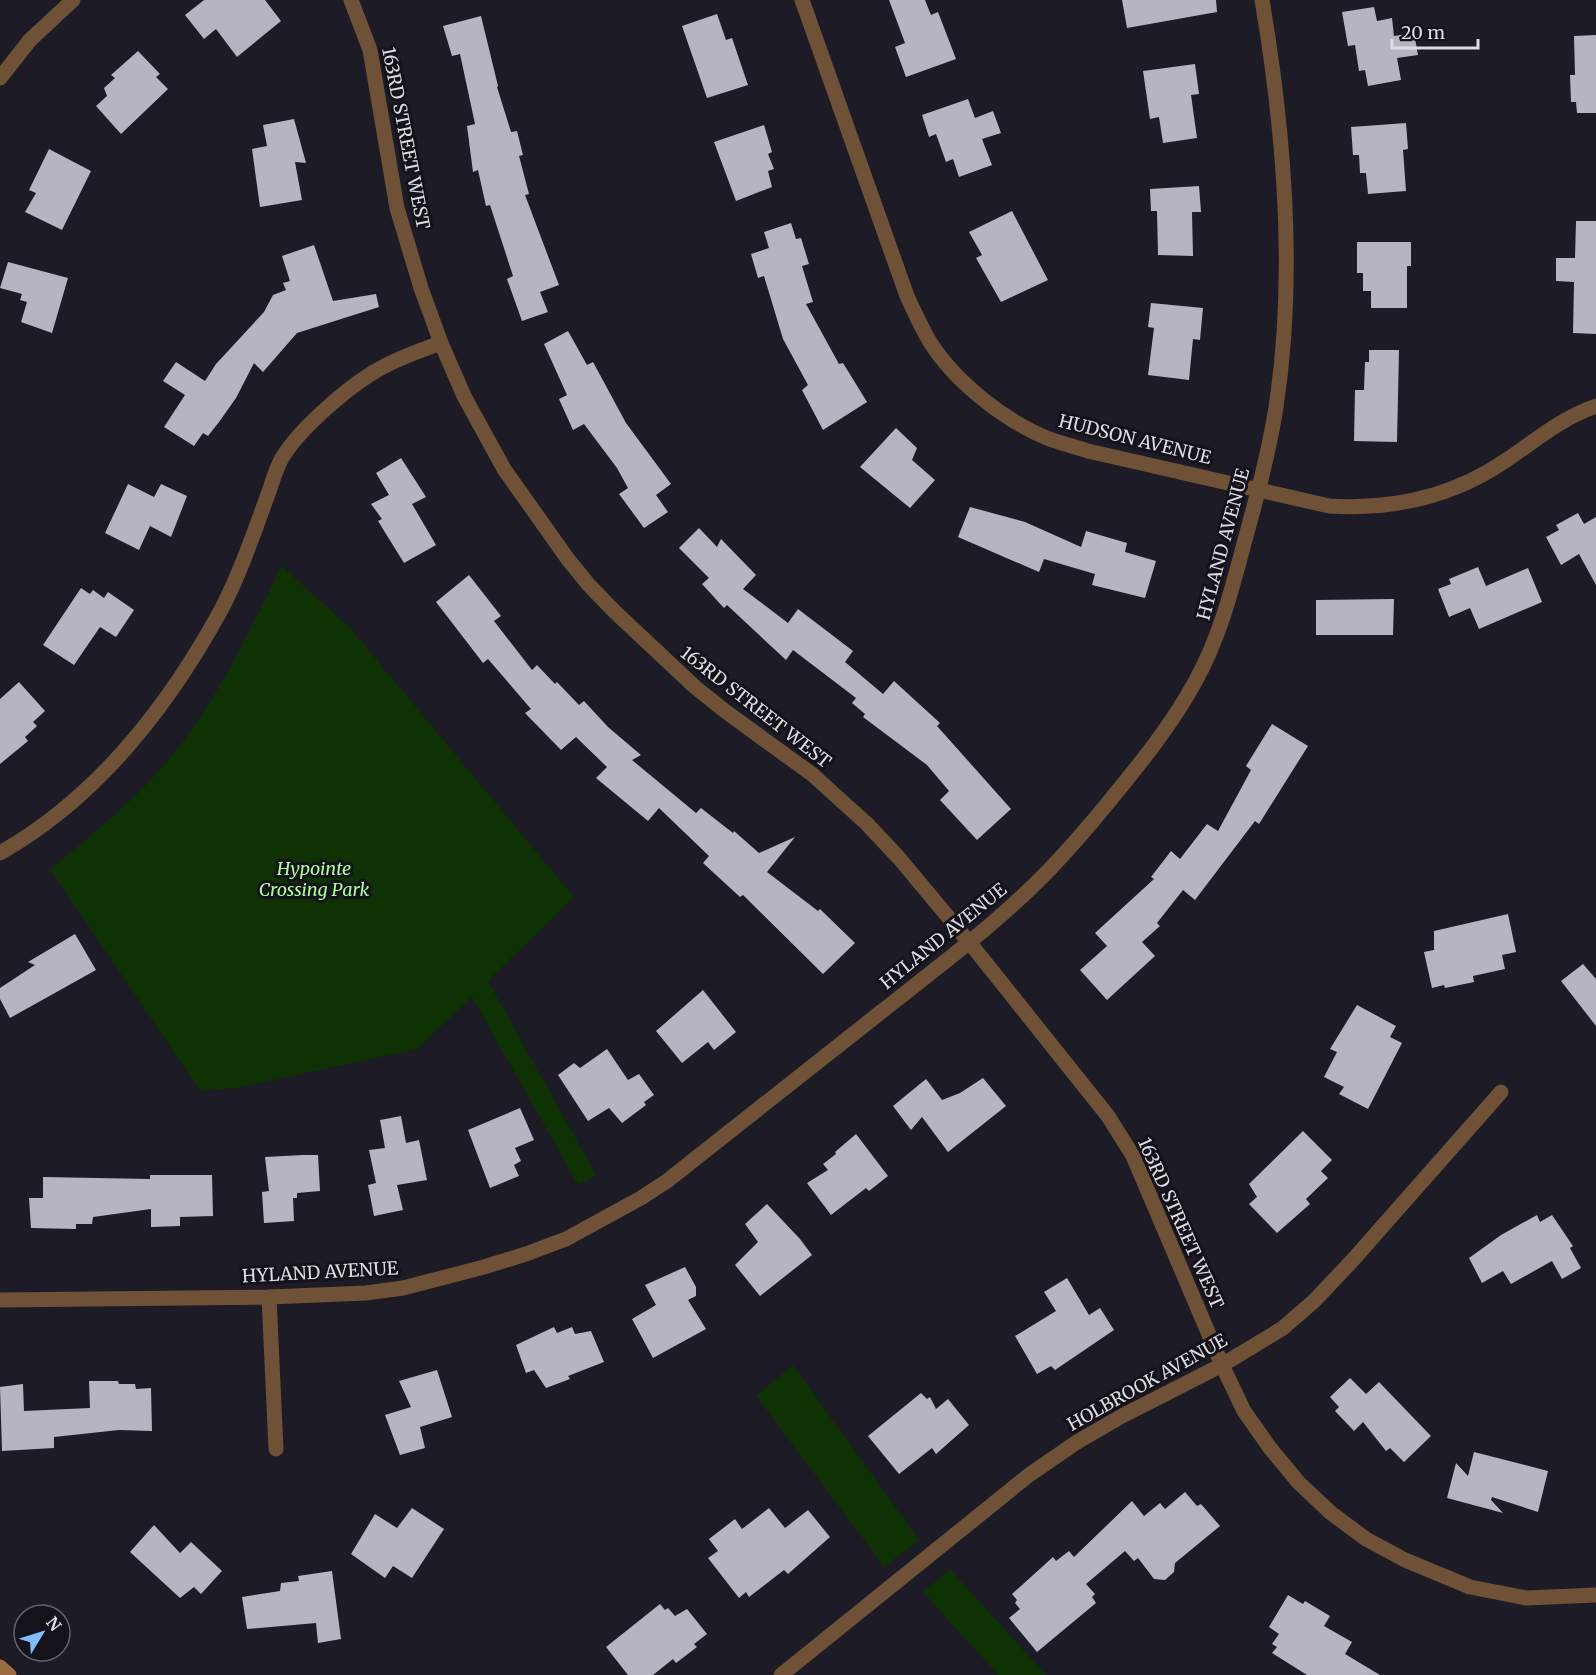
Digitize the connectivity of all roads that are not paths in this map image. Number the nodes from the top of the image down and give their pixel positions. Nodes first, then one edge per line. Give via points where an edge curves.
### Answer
1 (73, 0) edge
2 (351, 0) edge
3 (802, 0) edge
4 (1262, 0) edge
5 (0, 78) edge
6 (441, 343) junction
7 (1596, 406) edge
8 (1260, 490) junction
9 (0, 853) edge
10 (969, 942) junction
11 (1501, 1092) dead end
12 (269, 1297) junction
13 (0, 1300) edge
14 (1222, 1365) junction
15 (276, 1449) dead end
16 (1596, 1595) edge
17 (0, 1667) edge
18 (9, 1675) edge
19 (781, 1675) edge

1 - 5 street via 30,40
2 - 6 street, 163RD STREET WEST via 370,50 397,208
3 - 8 street, HUDSON AVENUE via 907,296 931,343 949,366 1000,412 1052,440
4 - 8 street, HYLAND AVENUE via 1282,165 1286,253 1276,406
6 - 9 street via 366,377 301,435 282,458 234,585 173,689 93,784 43,825
6 - 10 street, 163RD STREET WEST via 504,468 588,584 695,687 839,797 899,858
7 - 8 street, HUDSON AVENUE via 1562,421 1472,482 1418,499 1389,506 1329,506
8 - 10 street, HYLAND AVENUE via 1222,625 1179,709 1080,837
10 - 12 street, HYLAND AVENUE via 667,1181 566,1239 484,1267 403,1288
10 - 14 street, 163RD STREET WEST via 1108,1116 1133,1156
11 - 14 street, HOLBROOK AVENUE via 1314,1301 1283,1328
12 - 13 street, HYLAND AVENUE
12 - 15 street
14 - 16 street, 163RD STREET WEST via 1244,1411 1299,1484 1366,1539 1434,1574 1492,1593 1526,1598
14 - 19 street, HOLBROOK AVENUE via 1122,1416 1029,1475
17 - 18 street

